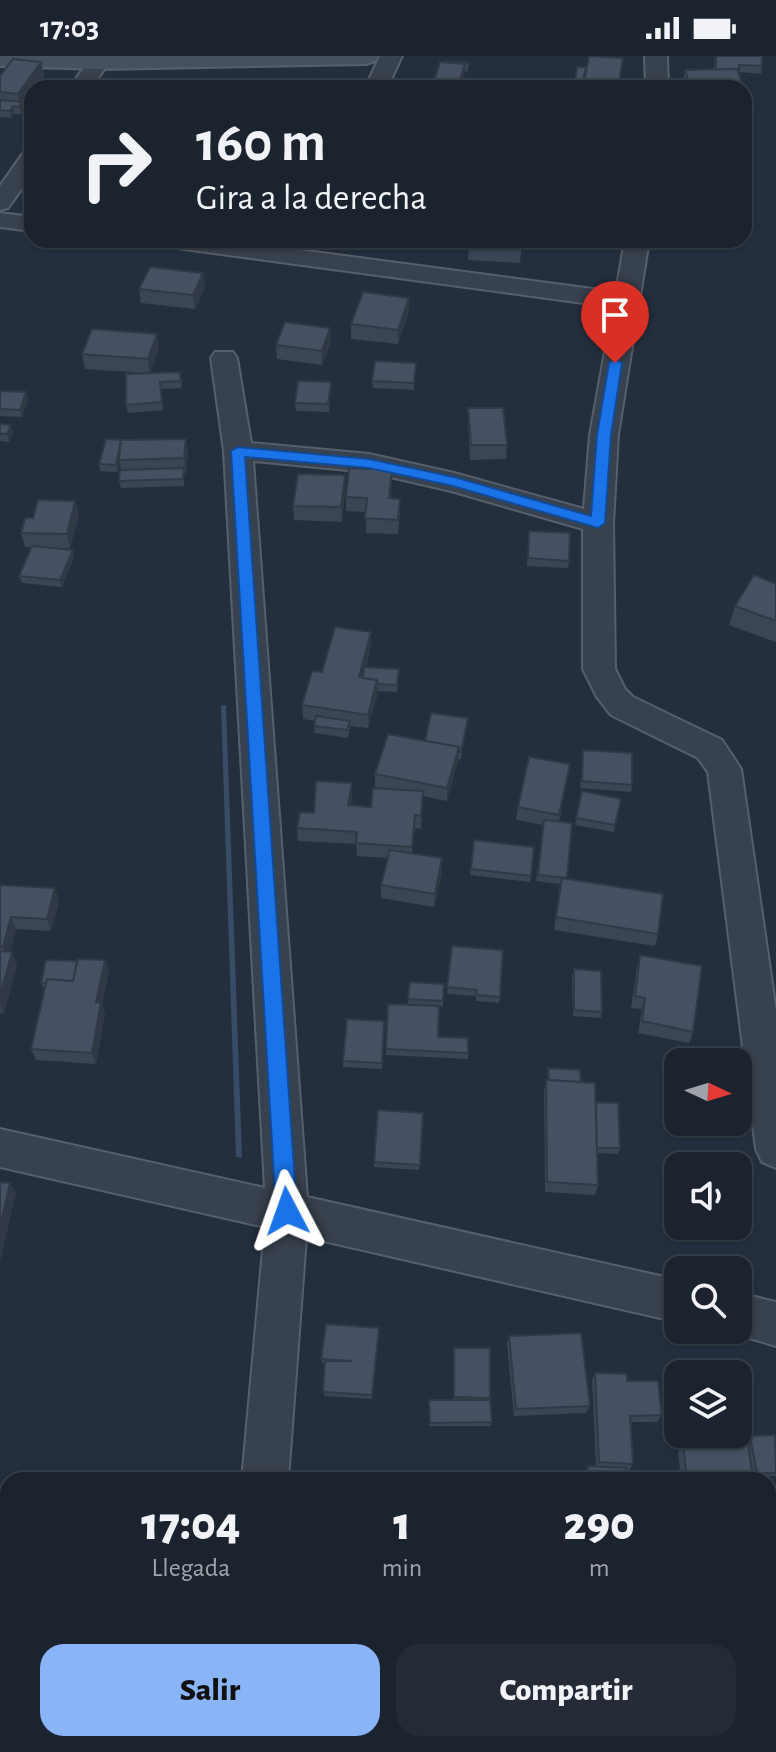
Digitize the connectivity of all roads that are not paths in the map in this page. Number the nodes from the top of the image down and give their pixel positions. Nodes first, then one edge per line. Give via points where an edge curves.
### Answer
1 (366, 56) edge
2 (391, 56) edge
3 (656, 56) edge
4 (0, 58) edge
5 (99, 61) junction
6 (86, 80) edge
7 (380, 80) edge
8 (657, 80) edge
9 (24, 168) edge
10 (0, 203) edge
11 (0, 220) edge
12 (24, 223) edge
13 (304, 248) edge
14 (635, 248) edge
15 (624, 301) junction
16 (224, 358) dead end
17 (238, 451) junction
18 (598, 523) junction
19 (0, 1148) edge
20 (776, 1149) edge
21 (287, 1211) junction
22 (664, 1298) edge
23 (752, 1318) edge
24 (776, 1324) edge
25 (266, 1472) edge

1 - 5 street
2 - 7 street
3 - 8 street
4 - 5 street
5 - 6 street
9 - 10 street
11 - 12 street
13 - 15 street
14 - 15 street
15 - 18 street via 604,435
16 - 17 street
17 - 18 street via 369,463
17 - 21 street
18 - 20 street via 599,669 604,684 622,706 710,749 724,769
19 - 21 street
21 - 22 street
21 - 25 street
23 - 24 street

